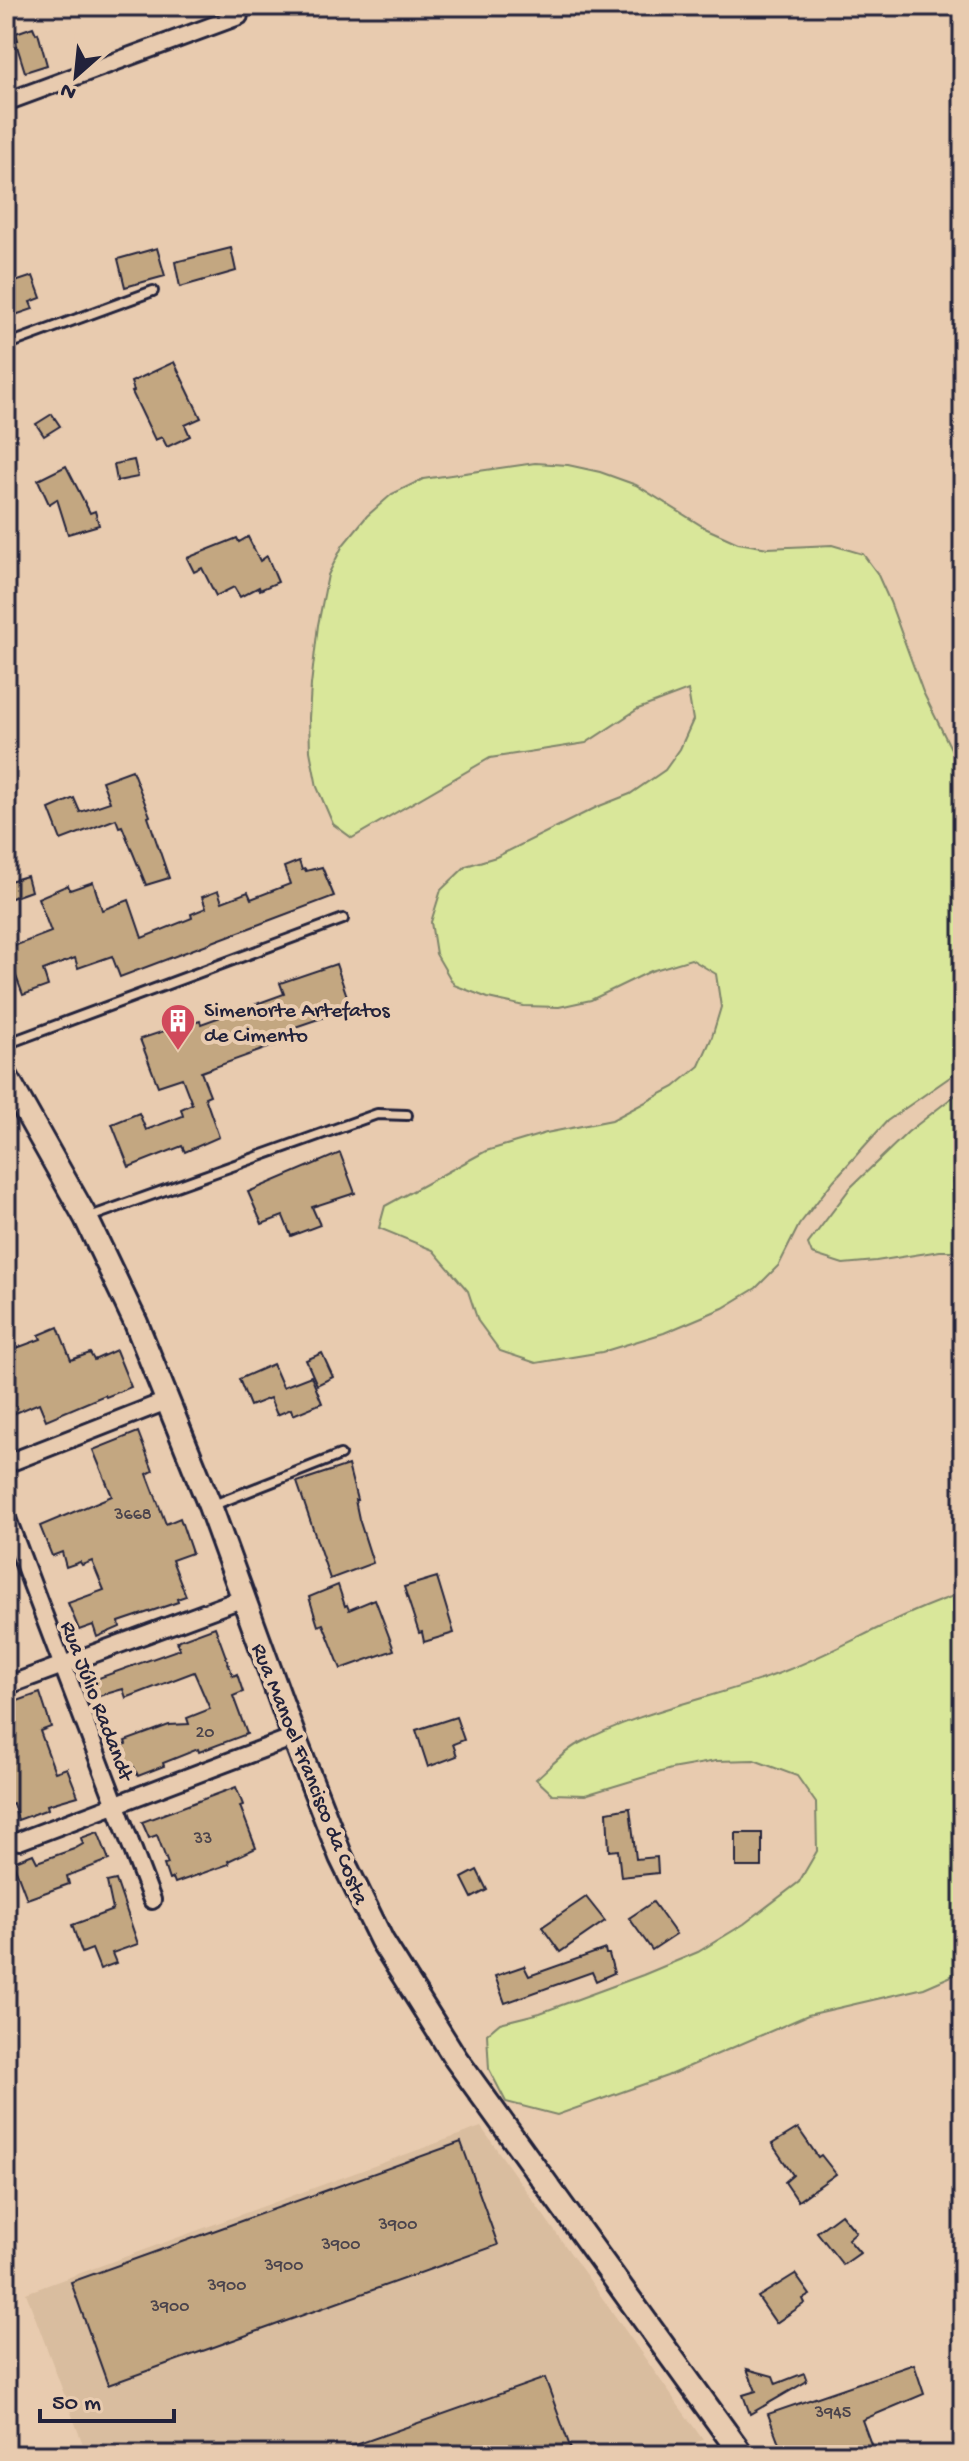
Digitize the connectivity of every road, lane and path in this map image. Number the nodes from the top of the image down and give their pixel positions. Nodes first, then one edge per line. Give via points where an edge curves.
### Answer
1 (239, 16) dead end
2 (6, 102) edge
3 (153, 291) dead end
4 (6, 345) edge
5 (343, 919) dead end
6 (6, 1044) edge
7 (6, 1076) edge
8 (407, 1115) dead end
9 (86, 1218) junction
10 (169, 1400) junction
11 (340, 1455) dead end
12 (6, 1464) edge
13 (210, 1506) junction
14 (6, 1516) edge
15 (244, 1598) junction
16 (62, 1665) junction
17 (6, 1686) edge
18 (294, 1737) junction
19 (116, 1805) junction
20 (19, 1841) dead end
21 (152, 1900) dead end
22 (731, 2453) edge

1 - 2 street
3 - 4 lane
5 - 6 lane
7 - 9 main road, Rua Manoel Francisco da Costa
8 - 9 lane via 377,1114
9 - 10 main road, Rua Manoel Francisco da Costa
10 - 12 street
10 - 13 main road, Rua Manoel Francisco da Costa
11 - 13 lane
13 - 15 main road, Rua Manoel Francisco da Costa
14 - 16 street, Rua Júlio Radandt
15 - 16 street
15 - 18 main road, Rua Manoel Francisco da Costa
16 - 17 street
16 - 19 street, Rua Júlio Radandt
18 - 19 street
18 - 22 main road, Rua Manoel Francisco da Costa via 357,1892 402,1975
19 - 20 street
19 - 21 street, Rua Júlio Radandt

